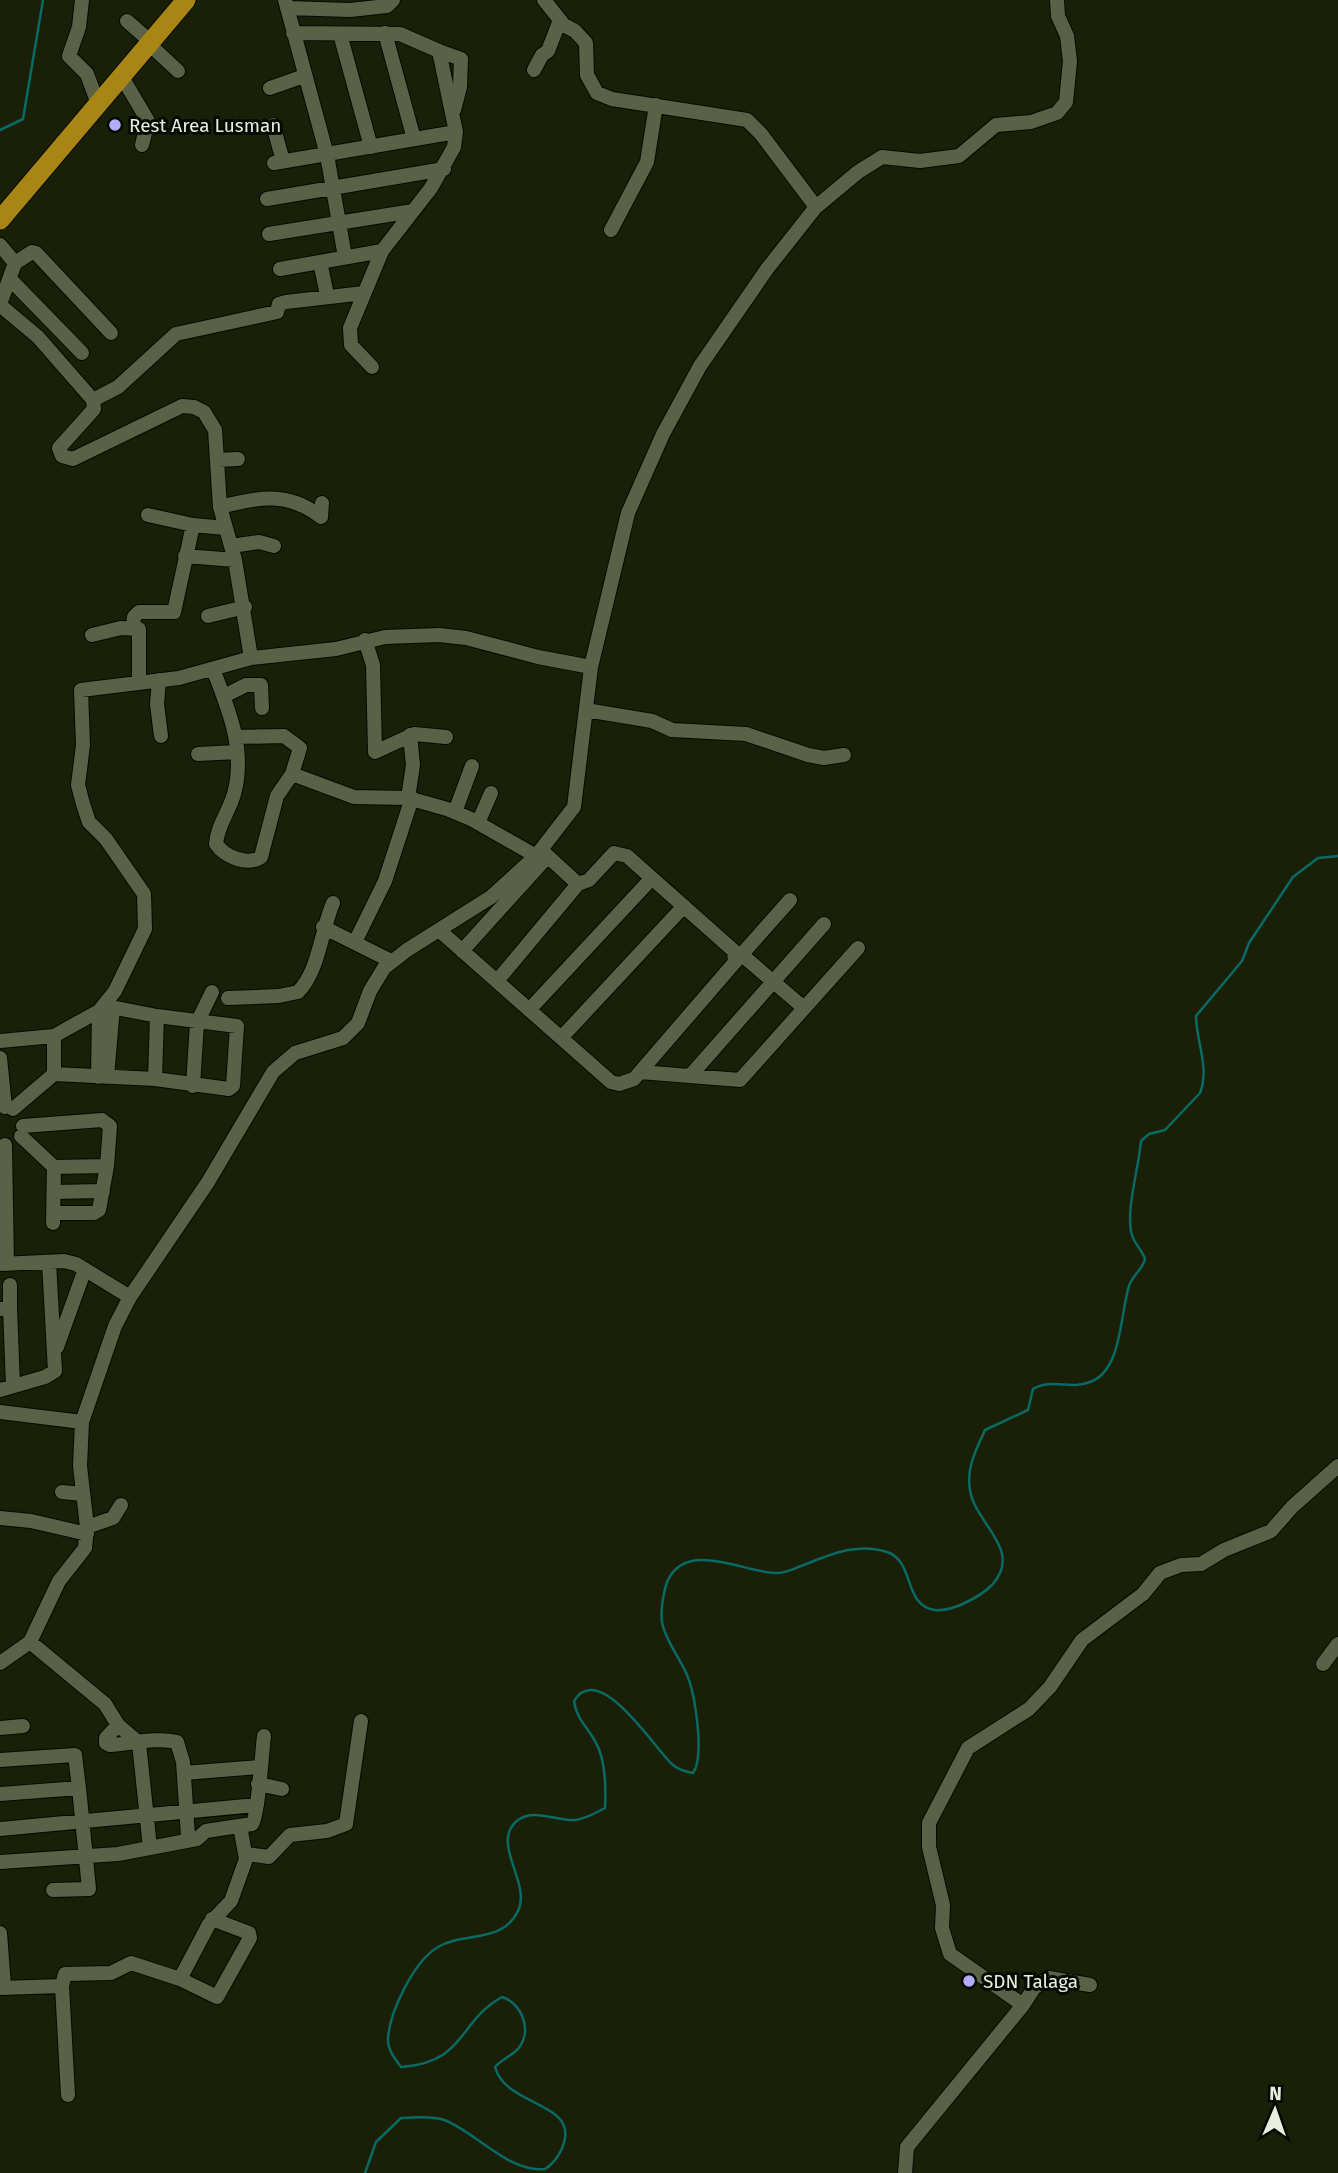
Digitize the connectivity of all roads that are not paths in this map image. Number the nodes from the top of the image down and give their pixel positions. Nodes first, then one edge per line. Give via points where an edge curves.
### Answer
1 (82, 0) edge
2 (186, 0) edge
3 (393, 0) edge
4 (544, 0) edge
5 (1057, 0) edge
6 (286, 4) edge
7 (354, 5) edge
8 (560, 20) junction
9 (127, 21) dead end
10 (293, 33) junction
11 (385, 33) junction
12 (340, 34) junction
13 (150, 43) junction
14 (534, 70) dead end
15 (178, 71) dead end
16 (304, 76) junction
17 (122, 77) junction
18 (270, 88) dead end
19 (98, 104) junction
20 (656, 105) junction
21 (273, 125) dead end
22 (456, 132) junction
23 (414, 139) junction
24 (142, 145) dead end
25 (371, 147) junction
26 (327, 155) junction
27 (444, 169) junction
28 (333, 187) junction
29 (267, 199) dead end
30 (817, 207) junction
31 (413, 211) junction
32 (0, 220) edge
33 (339, 224) junction
34 (611, 230) dead end
35 (269, 234) dead end
36 (0, 245) edge
37 (382, 251) junction
38 (345, 257) junction
39 (320, 262) junction
40 (15, 263) junction
41 (280, 269) dead end
42 (10, 279) junction
43 (364, 293) junction
44 (327, 295) junction
45 (0, 305) edge
46 (111, 333) dead end
47 (82, 353) dead end
48 (372, 368) dead end
49 (93, 400) junction
50 (238, 459) dead end
51 (216, 460) junction
52 (322, 503) dead end
53 (220, 507) junction
54 (148, 515) dead end
55 (193, 526) junction
56 (225, 528) junction
57 (274, 546) dead end
58 (233, 553) junction
59 (185, 556) junction
60 (245, 607) junction
61 (208, 615) dead end
62 (133, 626) junction
63 (92, 635) dead end
64 (365, 640) junction
65 (251, 658) junction
66 (590, 667) junction
67 (213, 669) junction
68 (159, 680) junction
69 (139, 682) junction
70 (224, 696) junction
71 (262, 708) dead end
72 (586, 710) junction
73 (410, 735) junction
74 (161, 736) dead end
75 (446, 737) dead end
76 (236, 744) junction
77 (198, 754) dead end
78 (844, 755) dead end
79 (472, 766) dead end
80 (292, 774) junction
81 (491, 793) dead end
82 (410, 798) junction
83 (455, 812) junction
84 (478, 823) junction
85 (541, 854) junction
86 (652, 877) junction
87 (578, 884) junction
88 (790, 900) dead end
89 (333, 903) dead end
90 (684, 906) junction
91 (824, 924) dead end
92 (323, 927) junction
93 (440, 931) junction
94 (355, 942) junction
95 (858, 948) dead end
96 (462, 951) junction
97 (738, 958) junction
98 (391, 961) junction
99 (496, 981) junction
100 (774, 982) junction
101 (212, 992) dead end
102 (228, 998) dead end
103 (106, 1008) junction
104 (804, 1008) junction
105 (529, 1010) junction
106 (157, 1016) junction
107 (197, 1023) junction
108 (54, 1036) junction
109 (561, 1038) junction
110 (0, 1041) edge
111 (0, 1059) edge
112 (640, 1072) junction
113 (54, 1074) junction
114 (690, 1076) junction
115 (102, 1077) junction
116 (1, 1079) edge
117 (155, 1079) junction
118 (193, 1086) junction
119 (6, 1108) edge
120 (22, 1131) junction
121 (2, 1144) edge
122 (107, 1166) junction
123 (54, 1167) junction
124 (103, 1191) junction
125 (54, 1192) junction
126 (49, 1262) junction
127 (4, 1264) edge
128 (85, 1269) junction
129 (10, 1285) dead end
130 (130, 1297) junction
131 (5, 1308) edge
132 (6, 1350) edge
133 (54, 1355) junction
134 (6, 1388) edge
135 (0, 1412) edge
136 (82, 1422) junction
137 (1338, 1466) edge
138 (62, 1492) dead end
139 (82, 1494) junction
140 (121, 1505) dead end
141 (0, 1518) edge
142 (87, 1531) junction
143 (30, 1642) junction
144 (1338, 1644) edge
145 (0, 1663) edge
146 (1323, 1664) dead end
147 (361, 1721) dead end
148 (118, 1725) junction
149 (23, 1727) dead end
150 (0, 1728) edge
151 (264, 1736) dead end
152 (139, 1743) junction
153 (0, 1760) edge
154 (260, 1767) junction
155 (184, 1773) junction
156 (258, 1784) junction
157 (79, 1788) junction
158 (282, 1789) dead end
159 (0, 1794) edge
160 (257, 1805) junction
161 (187, 1811) junction
162 (147, 1815) junction
163 (82, 1821) junction
164 (240, 1826) junction
165 (0, 1829) edge
166 (188, 1836) dead end
167 (150, 1848) junction
168 (246, 1854) junction
169 (86, 1856) junction
170 (0, 1862) edge
171 (53, 1891) dead end
172 (212, 1920) junction
173 (0, 1937) edge
174 (180, 1979) junction
175 (62, 1986) junction
176 (1090, 1986) dead end
177 (2, 1988) edge
178 (1023, 2005) junction
179 (68, 2095) dead end
180 (905, 2173) edge

1 - 19 street via 69,56 88,74
2 - 13 highway
3 - 7 street via 387,6
4 - 8 street
5 - 30 street via 1070,61 1066,102 1057,113 1031,122 996,125 973,147 944,160 882,158
6 - 7 street
6 - 10 street
8 - 14 street via 548,51
8 - 20 street via 586,43 587,75 597,93
9 - 13 street
10 - 12 street
10 - 16 street
11 - 12 street
11 - 22 street via 401,34 439,51
11 - 23 street
12 - 25 street
13 - 15 street
13 - 17 highway
16 - 18 street
16 - 26 street
17 - 19 highway
17 - 24 street via 148,121
19 - 32 highway
20 - 30 street via 752,123
20 - 34 street via 646,162
21 - 26 street via 279,162
22 - 23 street
22 - 27 street
23 - 25 street
25 - 26 street
26 - 28 street
27 - 28 street
27 - 31 street
28 - 29 street
28 - 33 street
30 - 66 street via 747,298 675,410 628,513
31 - 33 street
31 - 37 street
33 - 35 street
33 - 38 street
36 - 40 street
37 - 38 street
37 - 43 street
38 - 39 street
39 - 41 street
39 - 44 street
40 - 42 street
40 - 46 street via 36,253
42 - 45 street
42 - 47 street
43 - 44 street
43 - 48 street via 349,337
44 - 49 street via 282,303 277,312 176,334 118,387
45 - 49 street via 38,337
49 - 51 street via 94,410 59,448 62,456 73,459 188,405 210,419
50 - 51 street
51 - 53 street
52 - 53 street via 321,517 304,503 268,498
53 - 56 street
54 - 55 street
55 - 56 street
55 - 59 street
56 - 58 street
57 - 58 street via 259,542
58 - 59 street
58 - 60 street
59 - 62 street via 174,612 139,612
60 - 61 street
60 - 65 street
62 - 63 street
62 - 69 street via 139,631
64 - 65 street via 336,649
64 - 66 street via 439,635 466,638
64 - 73 street via 373,665 375,752
65 - 67 street
66 - 72 street
67 - 68 street
67 - 70 street
68 - 69 street
68 - 74 street via 156,704
69 - 103 street via 89,687 79,693 83,745 78,785 83,804 89,822 106,839 146,899 145,929
70 - 71 street via 246,685 261,685
70 - 76 street
72 - 78 street via 652,721 672,730 746,734 824,758
72 - 85 street via 574,807
73 - 75 street
73 - 82 street
76 - 77 street
76 - 80 street via 269,734 289,738 300,748
76 - 80 street via 239,775 216,842 225,854 254,860 261,856 277,796
79 - 83 street
80 - 82 street via 354,797
81 - 84 street
82 - 83 street
82 - 94 street via 385,881
83 - 84 street
84 - 85 street
85 - 87 street
85 - 93 street via 491,897
85 - 96 street
86 - 87 street via 619,852 589,880
86 - 90 street
86 - 105 street
87 - 99 street
88 - 97 street
89 - 92 street
90 - 97 street via 730,945
90 - 109 street
91 - 100 street
92 - 94 street
92 - 102 street via 311,974 298,992
93 - 96 street
93 - 98 street
94 - 98 street
95 - 104 street
96 - 99 street
97 - 100 street
97 - 112 street
98 - 130 street via 370,991 358,1023 343,1038 295,1053 273,1072 208,1182
99 - 105 street
100 - 104 street
100 - 114 street
101 - 107 street
103 - 106 street
103 - 108 street
103 - 115 street
104 - 114 street via 740,1080
105 - 109 street
106 - 107 street
106 - 117 street
107 - 118 street
107 - 118 street via 234,1024 237,1029 232,1088
108 - 110 street
108 - 113 street
109 - 112 street via 611,1082 627,1083
111 - 116 street
112 - 114 street
113 - 115 street
113 - 119 street
115 - 117 street
116 - 119 street
117 - 118 street
119 - 120 street via 21,1116
120 - 121 street
120 - 122 street via 106,1120 110,1126
120 - 123 street
121 - 127 street
122 - 123 street
122 - 124 street
123 - 125 street
124 - 125 street
124 - 125 street via 98,1211 53,1218
126 - 127 street
126 - 128 street via 64,1261
126 - 133 street
128 - 130 street
128 - 133 street
129 - 131 street
130 - 136 street via 115,1326
131 - 132 street
132 - 134 street
133 - 134 street via 54,1373
135 - 136 street
136 - 139 street
137 - 178 street via 1266,1534 1201,1564 1160,1573 1143,1594 1082,1640 1029,1709 968,1748 929,1823 929,1847 943,1905 942,1928 950,1955
138 - 139 street
139 - 142 street
140 - 142 street via 113,1518
141 - 142 street
142 - 143 street via 83,1553 58,1581
143 - 145 street
143 - 148 street via 105,1704
144 - 146 street
147 - 168 street via 346,1824 290,1835 269,1857
148 - 152 street
148 - 152 street via 106,1743
149 - 150 street
151 - 154 street
152 - 155 street via 177,1742
152 - 162 street
153 - 157 street via 75,1755
154 - 155 street
154 - 156 street
155 - 161 street
156 - 158 street
156 - 160 street
157 - 159 street
157 - 163 street
160 - 161 street
160 - 164 street via 254,1822
161 - 162 street
161 - 166 street
162 - 163 street
162 - 167 street
163 - 165 street
163 - 169 street
164 - 167 street
164 - 168 street
167 - 169 street
168 - 172 street via 231,1901
169 - 170 street
169 - 171 street via 89,1889
172 - 174 street
172 - 174 street via 249,1933 250,1938 217,1997
173 - 177 street
174 - 175 street via 131,1963 111,1973 65,1974
175 - 177 street
175 - 179 street
176 - 178 street via 1049,1978 1034,1988
178 - 180 street via 907,2147

